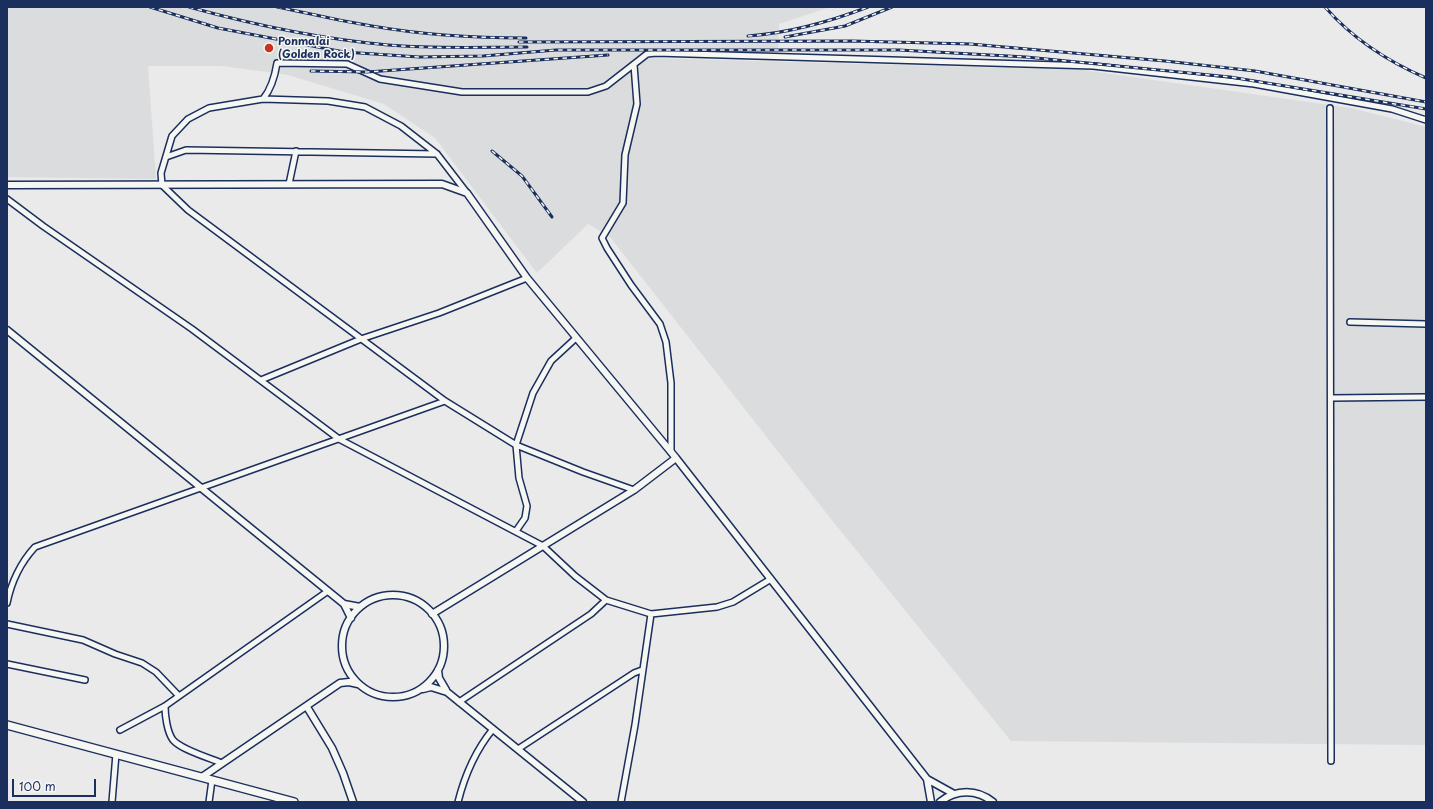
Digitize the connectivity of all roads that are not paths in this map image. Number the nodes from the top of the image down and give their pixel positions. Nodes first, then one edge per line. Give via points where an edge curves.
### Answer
1 (634, 64) junction
2 (263, 99) junction
3 (1330, 108) dead end
4 (1426, 120) edge
5 (296, 151) junction
6 (437, 154) junction
7 (166, 156) junction
8 (162, 184) junction
9 (290, 184) junction
10 (7, 185) edge
11 (467, 193) junction
12 (7, 199) edge
13 (527, 278) junction
14 (1350, 322) dead end
15 (1426, 324) edge
16 (7, 330) edge
17 (361, 338) junction
18 (576, 338) junction
19 (261, 380) junction
20 (1426, 397) edge
21 (1331, 398) junction
22 (445, 401) junction
23 (339, 439) junction
24 (516, 445) junction
25 (671, 452) junction
26 (676, 458) junction
27 (202, 489) junction
28 (634, 490) junction
29 (516, 531) junction
30 (543, 546) junction
31 (771, 579) junction
32 (328, 591) junction
33 (606, 600) junction
34 (7, 603) edge
35 (344, 604) junction
36 (360, 607) junction
37 (432, 614) junction
38 (651, 614) junction
39 (351, 618) junction
40 (7, 624) edge
41 (7, 664) edge
42 (346, 667) junction
43 (438, 670) junction
44 (642, 670) junction
45 (85, 680) dead end
46 (340, 683) junction
47 (358, 684) junction
48 (420, 689) junction
49 (447, 692) junction
50 (179, 696) junction
51 (459, 702) junction
52 (164, 706) junction
53 (307, 707) junction
54 (7, 725) edge
55 (493, 729) junction
56 (120, 730) dead end
57 (518, 749) junction
58 (116, 754) junction
59 (1331, 761) dead end
60 (222, 763) junction
61 (202, 778) junction
62 (927, 779) junction
63 (212, 780) junction
64 (954, 794) junction
65 (112, 802) edge
66 (209, 802) edge
67 (293, 802) edge
68 (353, 802) edge
69 (458, 802) edge
70 (583, 802) edge
71 (621, 802) edge
72 (931, 802) edge
73 (940, 802) edge
74 (993, 802) edge

1 - 2 street via 606,86 588,92 505,94 462,92 380,79 347,64 277,63 269,92
1 - 4 street via 647,54 656,54 1093,66 1254,84 1392,109
1 - 25 street via 637,104 625,155 623,203 602,238 631,285 660,324 666,342 671,383
2 - 6 street via 328,101 365,107 401,126
2 - 7 street via 209,108 188,119 172,136
3 - 21 street
5 - 6 street
5 - 7 street via 186,150
5 - 9 street
6 - 11 street
7 - 8 street via 161,173
8 - 9 street
8 - 10 street
8 - 17 street via 188,210
9 - 11 street via 442,184
11 - 13 street
12 - 19 street
13 - 17 street via 439,313
13 - 18 street
14 - 15 street
16 - 27 street
17 - 19 street
17 - 22 street
18 - 24 street via 551,361 533,393
18 - 25 street
19 - 23 street
20 - 21 street
21 - 59 street
22 - 23 street
22 - 24 street
23 - 27 street
23 - 29 street
24 - 28 street
24 - 29 street via 527,506 525,518
25 - 26 street
26 - 28 street
26 - 31 street
27 - 32 street
27 - 34 street via 36,547 24,558
28 - 30 street
29 - 30 street
30 - 33 street
30 - 37 street
31 - 38 street via 733,602 717,607
31 - 62 street
32 - 35 street
32 - 50 street
33 - 38 street
33 - 51 street via 591,614
35 - 36 street
35 - 39 street
36 - 37 street via 378,598 398,596 417,602
36 - 39 street
37 - 43 street via 439,625 444,644 443,658
38 - 44 street
39 - 42 street via 342,642
40 - 50 street via 83,640 142,663 156,672
41 - 45 street
42 - 46 street
42 - 47 street
43 - 48 street
43 - 49 street via 439,678
44 - 57 street via 634,672
44 - 71 street
46 - 47 street
46 - 53 street
47 - 48 street via 375,694 388,697 402,696
48 - 49 street via 431,687
49 - 51 street
50 - 52 street
51 - 55 street
52 - 56 street
52 - 60 street via 173,739 182,746
53 - 60 street
53 - 68 street via 332,748 344,773
54 - 58 main road
55 - 57 street
55 - 69 street via 480,746 468,770
57 - 70 street
58 - 61 main road
58 - 65 street
60 - 61 street
61 - 63 main road
62 - 64 street
62 - 72 street
63 - 66 street
63 - 67 main road
64 - 73 street
64 - 74 street via 972,792 983,795

